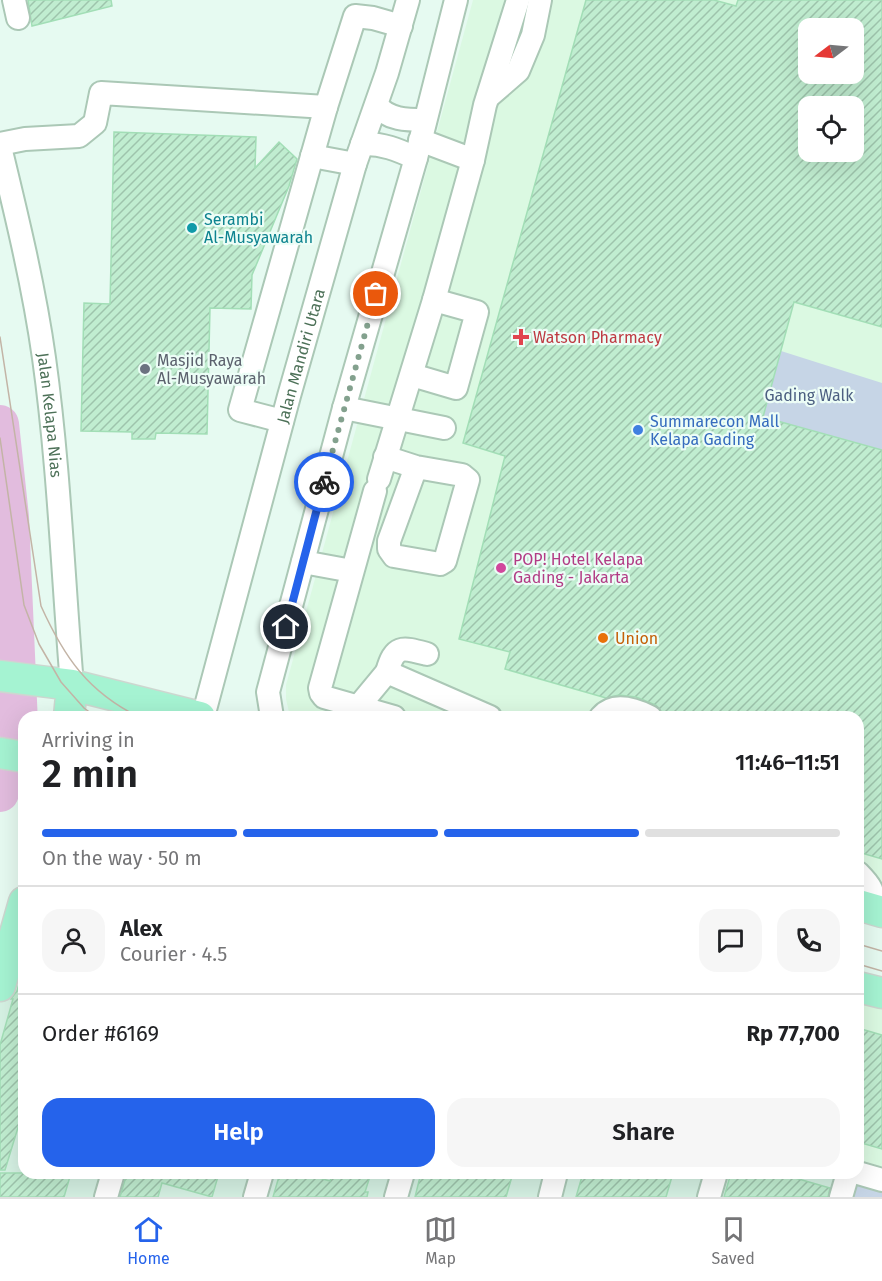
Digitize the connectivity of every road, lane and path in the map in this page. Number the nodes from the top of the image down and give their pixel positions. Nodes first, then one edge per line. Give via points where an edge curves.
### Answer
1 (408, 0) edge
2 (456, 0) edge
3 (518, 0) edge
4 (540, 0) edge
5 (401, 26) junction
6 (488, 97) junction
7 (376, 105) junction
8 (326, 107) junction
9 (420, 140) junction
10 (0, 146) edge
11 (358, 154) junction
12 (312, 156) junction
13 (474, 160) junction
14 (434, 300) junction
15 (412, 375) junction
16 (344, 408) junction
17 (398, 418) junction
18 (282, 422) junction
19 (444, 428) dead end
20 (385, 457) junction
21 (416, 467) junction
22 (303, 562) junction
23 (352, 571) junction
24 (427, 654) dead end
25 (387, 672) junction
26 (0, 676) edge
27 (72, 685) junction
28 (358, 707) junction
29 (70, 711) edge
30 (177, 711) edge
31 (203, 711) edge
32 (271, 711) edge
33 (372, 711) edge
34 (476, 711) edge
35 (610, 711) edge
36 (638, 711) edge
37 (864, 878) edge
38 (871, 909) edge
39 (18, 929) edge
40 (0, 986) edge
41 (864, 988) edge
42 (882, 993) edge
43 (864, 1175) edge
44 (111, 1179) edge
45 (260, 1179) edge
46 (401, 1179) edge
47 (554, 1179) edge
48 (714, 1179) edge
49 (846, 1179) edge
50 (882, 1180) edge
51 (106, 1197) edge
52 (255, 1197) edge
53 (396, 1197) edge
54 (550, 1197) edge
55 (709, 1197) edge
56 (841, 1197) edge

1 - 5 street, Jalan Mandiri Utara
2 - 9 street
3 - 6 street
4 - 6 street via 533,35 518,71
5 - 7 street, Jalan Mandiri Utara
5 - 8 street via 355,16
6 - 13 street
7 - 9 street via 382,113 403,120
7 - 11 street, Jalan Mandiri Utara
8 - 10 street via 101,93 95,123 79,136 25,139
8 - 12 street
9 - 11 street via 395,148 373,143
9 - 13 street
9 - 16 street
10 - 27 street, Jalan Kelapa Nias via 44,356
11 - 12 street
11 - 18 street, Jalan Mandiri Utara
12 - 18 street via 240,410
13 - 14 street
14 - 15 street
14 - 15 street via 477,312 456,387
15 - 17 street
16 - 17 street
16 - 22 street
17 - 19 street
17 - 20 street
18 - 31 street, Jalan Mandiri Utara
20 - 21 street
20 - 23 street
21 - 21 street via 462,475 468,480 445,561 440,564 394,556 389,549
22 - 23 street
22 - 32 street via 268,692
23 - 28 street via 320,688 324,697
24 - 25 street via 398,650 391,657
25 - 28 street
25 - 34 street
26 - 27 main road
27 - 29 main road
27 - 30 main road
28 - 33 street
35 - 36 street
37 - 38 street via 873,892
39 - 40 main road
41 - 42 main road
43 - 50 street
44 - 51 street
45 - 52 street
46 - 53 street
47 - 54 street
48 - 55 street
49 - 56 street

